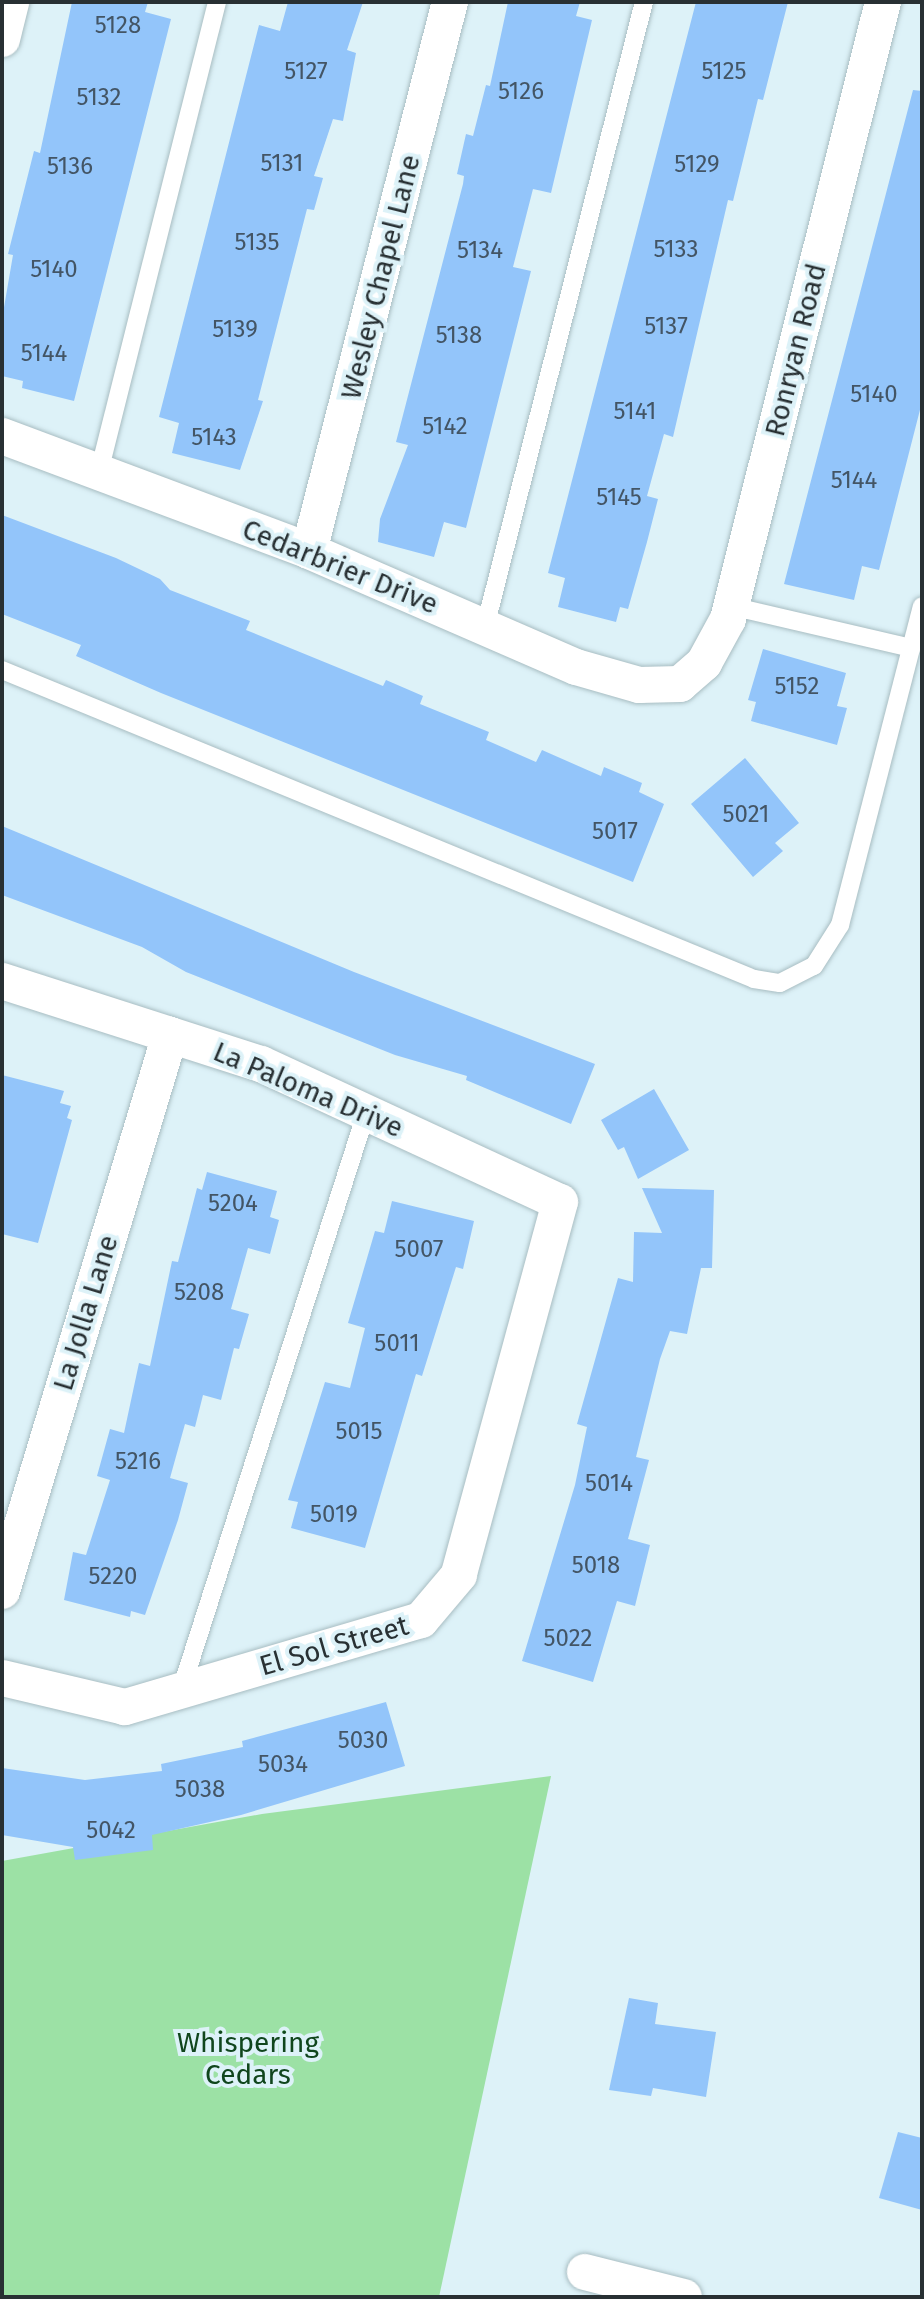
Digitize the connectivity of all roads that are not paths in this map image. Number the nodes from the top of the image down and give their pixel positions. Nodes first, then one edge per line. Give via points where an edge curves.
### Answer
1 (11, 2) edge
2 (217, 2) edge
3 (450, 2) edge
4 (644, 2) edge
5 (883, 2) edge
6 (2, 39) edge
7 (2, 436) edge
8 (99, 472) junction
9 (309, 551) junction
10 (731, 606) junction
11 (922, 606) edge
12 (485, 627) junction
13 (911, 648) junction
14 (2, 670) edge
15 (680, 684) joint
16 (2, 981) edge
17 (170, 1035) junction
18 (366, 1113) junction
19 (560, 1202) joint
20 (2, 1591) edge
21 (2, 1678) edge
22 (181, 1690) junction
23 (585, 2272) dead end
24 (684, 2297) edge

1 - 6 street
2 - 8 lane
3 - 9 street, Wesley Chapel Lane
4 - 12 lane
5 - 10 street, Ronryan Road
7 - 8 street, Cedarbrier Drive
8 - 9 street, Cedarbrier Drive
9 - 12 street, Cedarbrier Drive
10 - 13 lane
10 - 15 street, Ronryan Road via 718,643
11 - 13 lane
12 - 15 street, Cedarbrier Drive via 610,679
13 - 14 lane via 840,925 814,966 780,983 754,979
16 - 17 street, La Paloma Drive
17 - 18 street, La Paloma Drive via 261,1064
17 - 20 street, La Jolla Lane
18 - 19 street, La Paloma Drive
18 - 22 lane
19 - 22 street, El Sol Street via 459,1575 421,1620
21 - 22 street, El Sol Street via 125,1707
23 - 24 street

